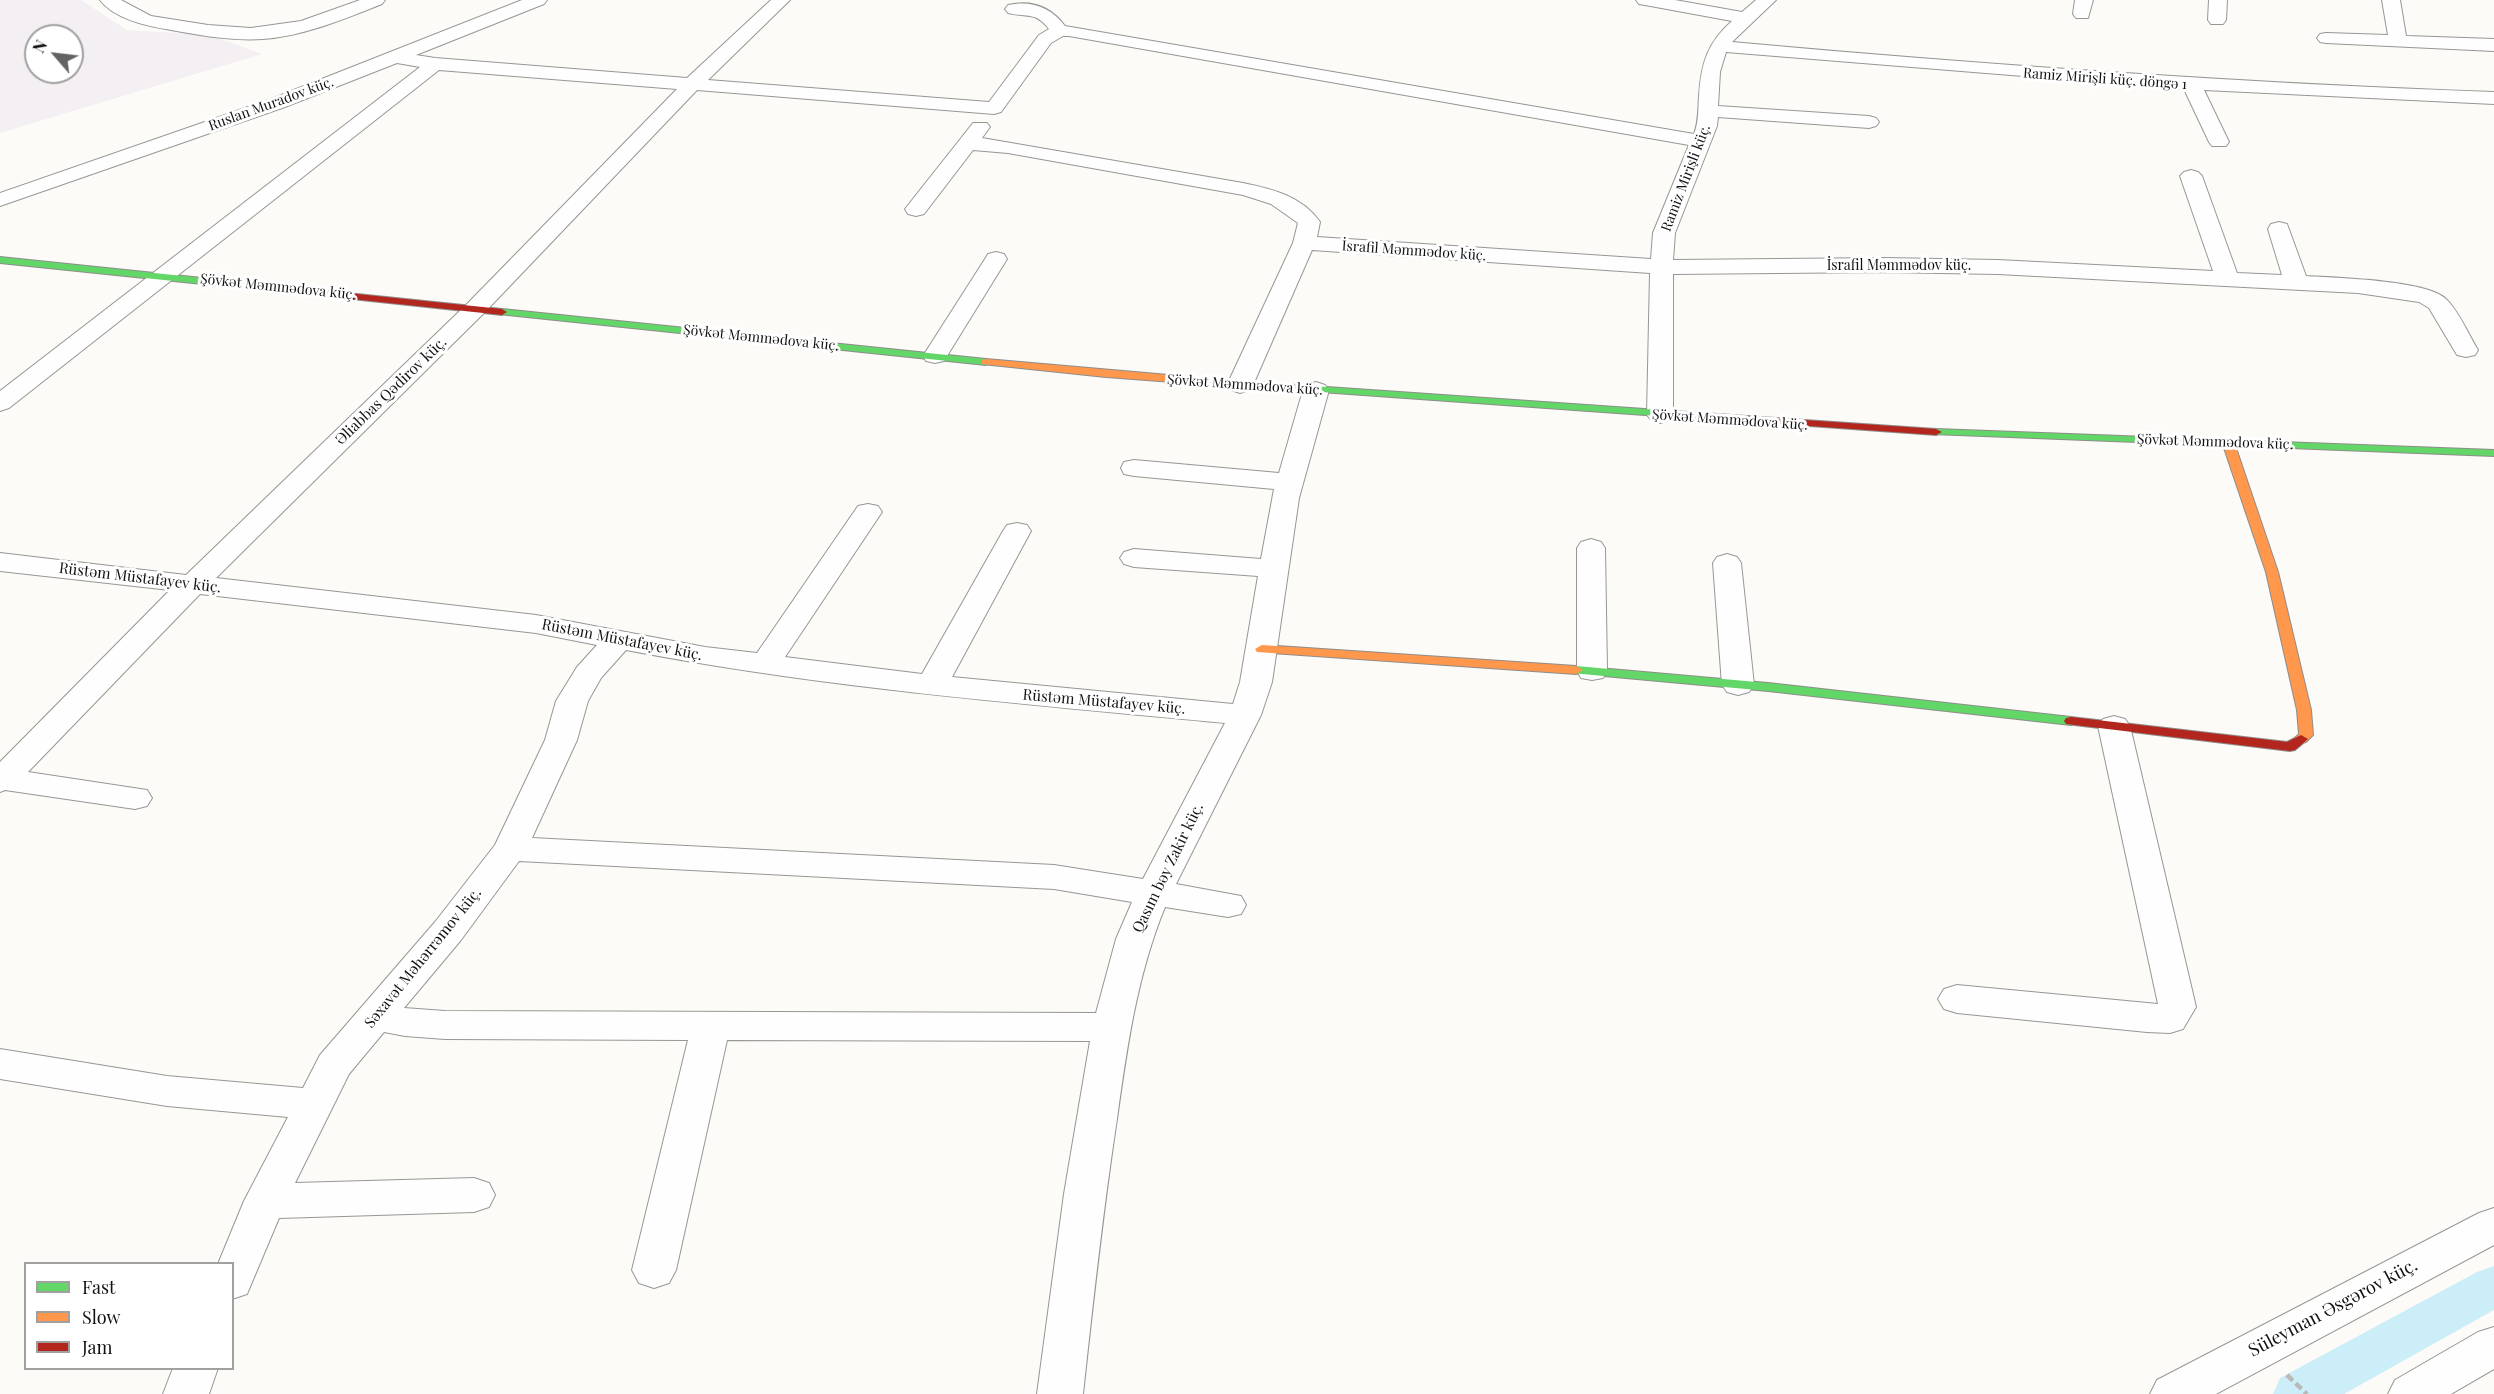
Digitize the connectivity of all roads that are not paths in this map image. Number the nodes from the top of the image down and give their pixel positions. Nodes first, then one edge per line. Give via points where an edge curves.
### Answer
1 (109, 0) edge
2 (376, 0) edge
3 (538, 0) edge
4 (781, 0) edge
5 (1645, 0) edge
6 (1767, 0) edge
7 (2218, 0) edge
8 (2391, 0) edge
9 (1014, 9) dead end
10 (1747, 18) junction
11 (2217, 20) dead end
12 (1060, 31) junction
13 (2326, 38) dead end
14 (2398, 41) junction
15 (2494, 45) edge
16 (1718, 46) junction
17 (397, 57) junction
18 (435, 64) junction
19 (692, 84) junction
20 (2192, 85) junction
21 (2494, 98) edge
22 (994, 108) junction
23 (1710, 111) junction
24 (1869, 122) dead end
25 (1701, 141) junction
26 (2219, 142) dead end
27 (969, 143) junction
28 (2191, 176) dead end
29 (0, 200) edge
30 (916, 209) dead end
31 (2278, 229) dead end
32 (1304, 243) junction
33 (996, 259) dead end
34 (0, 260) edge
35 (1662, 267) junction
36 (165, 276) junction
37 (2227, 278) junction
38 (2296, 282) junction
39 (476, 308) junction
40 (2466, 350) dead end
41 (935, 356) junction
42 (1240, 385) junction
43 (1316, 390) junction
44 (0, 403) edge
45 (1660, 415) junction
46 (2228, 442) junction
47 (2494, 453) edge
48 (1134, 468) dead end
49 (1290, 482) junction
50 (868, 512) dead end
51 (1017, 531) dead end
52 (1591, 548) dead end
53 (1134, 558) dead end
54 (0, 562) edge
55 (1727, 563) dead end
56 (1274, 569) junction
57 (193, 584) junction
58 (619, 639) junction
59 (1262, 649) junction
60 (764, 665) junction
61 (1592, 671) junction
62 (1738, 685) junction
63 (932, 686) junction
64 (1245, 716) junction
65 (2114, 726) junction
66 (1, 780) edge
67 (135, 798) dead end
68 (510, 849) junction
69 (1154, 892) junction
70 (1228, 905) dead end
71 (1957, 999) dead end
72 (376, 1016) junction
73 (711, 1025) junction
74 (1111, 1028) junction
75 (0, 1064) edge
76 (313, 1104) junction
77 (474, 1195) dead end
78 (265, 1201) junction
79 (2494, 1225) edge
80 (654, 1270) dead end
81 (234, 1276) edge
82 (2494, 1346) edge
83 (195, 1370) edge
84 (186, 1394) edge
85 (1060, 1394) edge
86 (2173, 1394) edge
87 (2411, 1394) edge

1 - 2 street via 150,21 250,34 303,26
3 - 17 street, Ruslan Muradov küç.
4 - 19 street, Əliabbas Qədirov küç.
5 - 10 street
6 - 10 street
7 - 11 street
8 - 14 street
9 - 12 street via 1047,13
10 - 16 street
12 - 22 street via 1045,39
12 - 25 street via 1084,32
13 - 14 street
14 - 15 street
16 - 20 street, Ramiz Mirişli küç. döngə 1
16 - 23 street, Ramiz Mirişli küç. via 1708,89
17 - 18 street
17 - 29 street, Ruslan Muradov küç.
18 - 19 street
18 - 36 street
19 - 22 street
19 - 39 street, Əliabbas Qədirov küç.
20 - 21 street, Ramiz Mirişli küç. döngə 1
20 - 26 street
22 - 27 street
23 - 24 street
23 - 25 street, Ramiz Mirişli küç.
25 - 35 street, Ramiz Mirişli küç. via 1664,233
27 - 30 street
27 - 32 street via 1270,196 1295,208 1309,222
28 - 37 street
31 - 38 street
32 - 35 street, İsrafil Məmmədov küç.
32 - 42 street
33 - 41 street
34 - 36 street, Şövkət Məmmədova küç.
35 - 37 street, İsrafil Məmmədov küç. via 1896,265
35 - 45 street, Ramiz Mirişli küç.
36 - 39 street, Şövkət Məmmədova küç.
36 - 44 street
37 - 38 street, İsrafil Məmmədov küç.
38 - 40 street, İsrafil Məmmədov küç. via 2426,296 2438,304
39 - 41 street, Şövkət Məmmədova küç.
39 - 57 street, Əliabbas Qədirov küç.
41 - 42 street, Şövkət Məmmədova küç.
42 - 43 street, Şövkət Məmmədova küç.
43 - 45 street, Şövkət Məmmədova küç.
43 - 49 street, Qasım bəy Zakir küç.
45 - 46 street, Şövkət Məmmədova küç. via 1906,431
46 - 47 street, Şövkət Məmmədova küç.
46 - 65 street via 2272,572 2304,710 2306,735 2290,747
48 - 49 street
49 - 56 street, Qasım bəy Zakir küç.
50 - 60 street
51 - 63 street
52 - 61 street
53 - 56 street
54 - 57 street, Rüstəm Müstafayev küç.
55 - 62 street
56 - 59 street, Qasım bəy Zakir küç.
57 - 58 street, Rüstəm Müstafayev küç. via 536,624
57 - 66 street, Əliabbas Qədirov küç.
58 - 60 street, Rüstəm Müstafayev küç.
58 - 68 street, Səxavət Məhərrəmov küç. via 588,674 572,701 561,740
59 - 61 street
59 - 64 street, Qasım bəy Zakir küç.
60 - 63 street, Rüstəm Müstafayev küç.
61 - 62 street
62 - 65 street
63 - 64 street, Rüstəm Müstafayev küç.
64 - 69 street, Qasım bəy Zakir küç.
65 - 71 street via 2177,1007 2170,1019
66 - 67 street
68 - 69 street via 1053,877
68 - 72 street, Səxavət Məhərrəmov küç.
69 - 70 street
69 - 74 street, Qasım bəy Zakir küç. via 1134,939
72 - 73 street via 445,1025
72 - 76 street, Səxavət Məhərrəmov küç. via 334,1065
73 - 74 street
73 - 80 street
74 - 85 street, Qasım bəy Zakir küç.
75 - 76 street via 167,1091
76 - 78 street, Səxavət Məhərrəmov küç.
77 - 78 street
78 - 81 street, Səxavət Məhərrəmov küç.
79 - 86 street, Süleyman Əsgərov küç.
82 - 87 street
83 - 84 street

